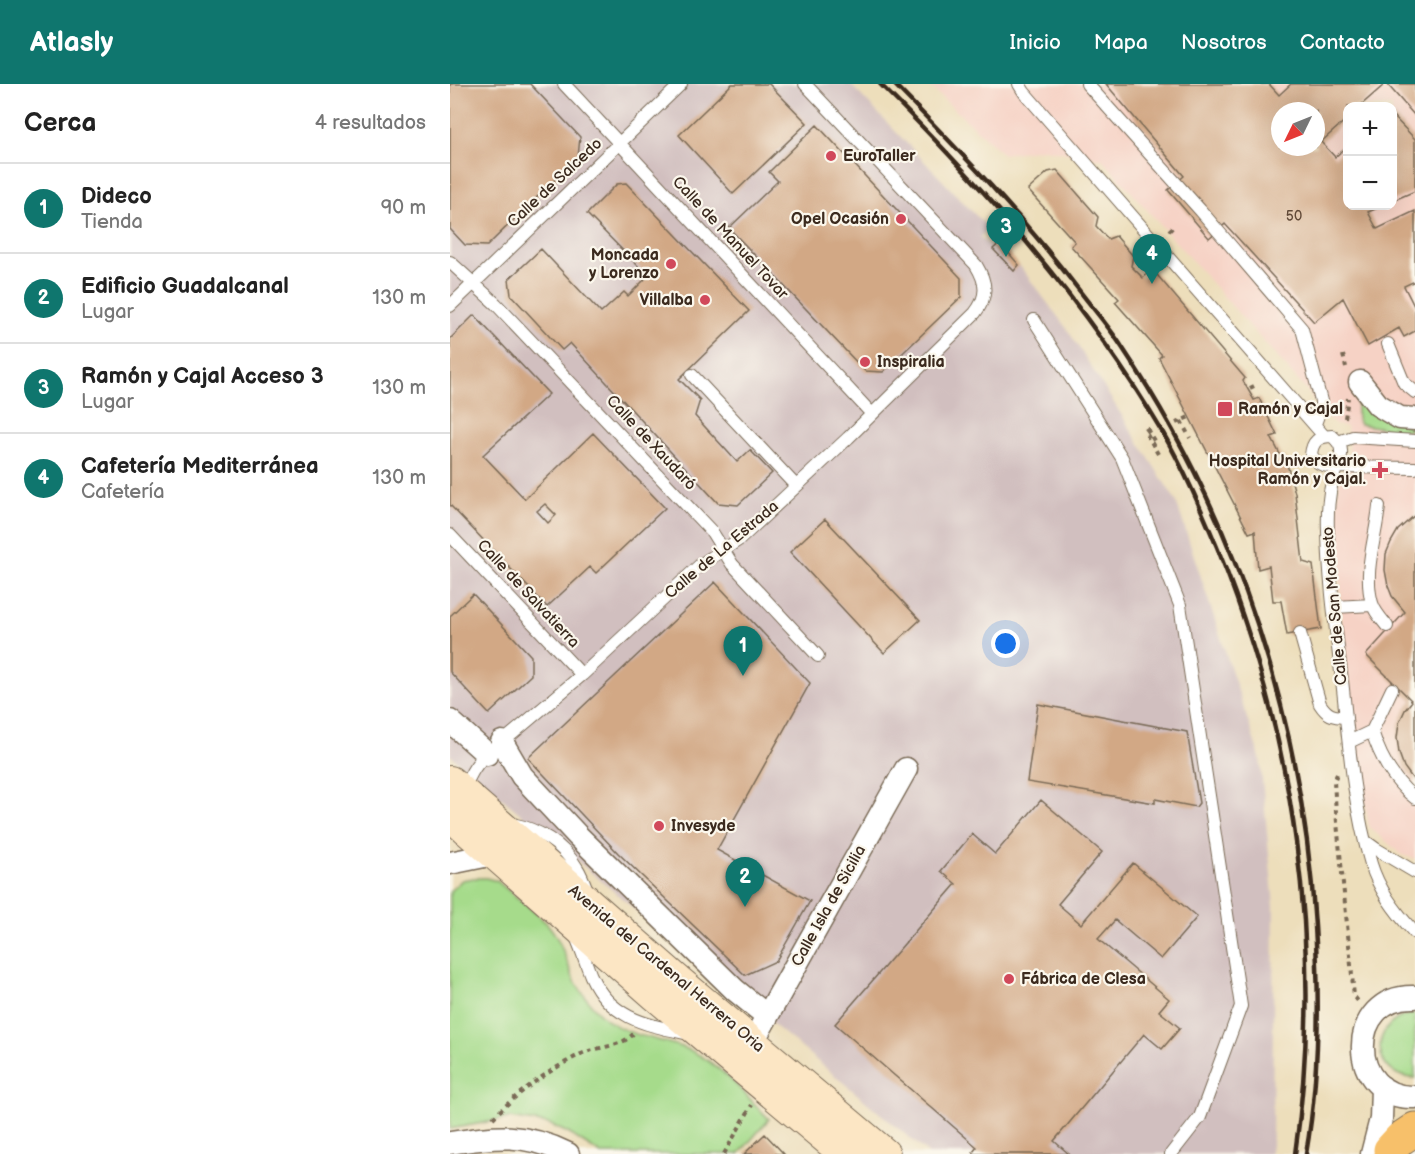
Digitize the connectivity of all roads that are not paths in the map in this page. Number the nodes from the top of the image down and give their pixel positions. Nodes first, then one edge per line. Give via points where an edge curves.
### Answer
1 (564, 84) edge
2 (681, 84) edge
3 (806, 84) edge
4 (1019, 84) edge
5 (1087, 84) edge
6 (621, 143) junction
7 (450, 262) edge
8 (474, 283) junction
9 (450, 306) edge
10 (1034, 320) dead end
11 (1388, 344) dead end
12 (692, 375) dead end
13 (1359, 381) dead end
14 (1415, 392) edge
15 (872, 414) junction
16 (1415, 419) edge
17 (1315, 424) junction
18 (1324, 436) junction
19 (1415, 441) edge
20 (1338, 442) junction
21 (1336, 467) junction
22 (1415, 468) edge
23 (796, 486) junction
24 (1379, 506) dead end
25 (450, 535) edge
26 (723, 550) junction
27 (1372, 605) junction
28 (1335, 607) junction
29 (1387, 627) dead end
30 (1300, 633) dead end
31 (818, 656) dead end
32 (582, 675) junction
33 (1392, 689) dead end
34 (1346, 717) junction
35 (450, 721) edge
36 (1372, 731) junction
37 (1349, 742) junction
38 (495, 748) junction
39 (906, 769) dead end
40 (454, 796) edge
41 (1415, 798) edge
42 (1365, 841) junction
43 (494, 854) junction
44 (450, 862) edge
45 (1415, 872) edge
46 (1415, 933) edge
47 (1414, 996) edge
48 (767, 1016) junction
49 (753, 1044) junction
50 (1382, 1087) junction
51 (1415, 1097) edge
52 (1415, 1103) edge
53 (1415, 1129) edge
54 (513, 1138) junction
55 (450, 1143) edge
56 (1384, 1153) edge
57 (492, 1154) edge
58 (568, 1154) edge
59 (846, 1154) edge
60 (884, 1154) edge
61 (1171, 1154) edge

1 - 6 lane, Calle de Manuel Tovar
2 - 6 lane, Calle de Salcedo
3 - 15 lane, Calle de La Estrada via 976,265 986,288 975,313
4 - 17 lane
5 - 17 lane via 1302,329 1321,401
6 - 8 lane, Calle de Salcedo
6 - 15 lane, Calle de Manuel Tovar
7 - 8 lane, Calle de Xaudaró
8 - 9 lane, Calle de Salcedo
8 - 26 lane, Calle de Xaudaró via 712,532
10 - 61 lane via 1122,458 1180,605 1241,1006 1200,1117
11 - 14 lane via 1404,383
12 - 23 lane
13 - 16 street via 1378,405 1400,418
15 - 23 lane, Calle de La Estrada
17 - 18 lane
18 - 20 lane via 1332,436
18 - 21 lane via 1311,446 1311,455 1317,463
19 - 20 lane via 1353,437
20 - 21 lane via 1341,459
21 - 22 lane
21 - 28 lane, Calle de San Modesto via 1327,507
23 - 26 lane, Calle de La Estrada
24 - 27 lane via 1369,558
25 - 32 lane, Calle de Salvatierra
26 - 31 lane, Calle de Xaudaró
26 - 32 lane, Calle de La Estrada via 700,565
27 - 28 lane
27 - 29 lane
28 - 34 lane, Calle de San Modesto
30 - 34 lane, Calle de San Modesto via 1320,704 1326,714
32 - 38 lane, Calle de La Estrada
33 - 36 lane
34 - 37 lane, Calle de San Modesto
35 - 38 street
36 - 37 lane
36 - 41 lane via 1387,767
37 - 42 lane, Calle de San Modesto
38 - 40 lane, Calle de La Estrada via 473,768 467,784
38 - 48 street, Avenida del Cardenal Herrera Oria via 578,836 735,990
39 - 48 street, Calle Isla de Sicilia
40 - 43 main road, Avenida del Cardenal Herrera Oria
40 - 49 main road, Avenida del Cardenal Herrera Oria via 489,817
42 - 45 lane
42 - 46 lane, Calle de San Modesto via 1379,884
43 - 44 street
43 - 59 main road, Avenida del Cardenal Herrera Oria
47 - 50 street via 1383,1006 1364,1033 1365,1063
48 - 49 street, Calle Isla de Sicilia
49 - 60 main road, Avenida del Cardenal Herrera Oria
50 - 51 street via 1394,1094
50 - 56 street
52 - 56 street
53 - 56 highway
54 - 55 street
54 - 57 street
54 - 58 street via 533,1139

